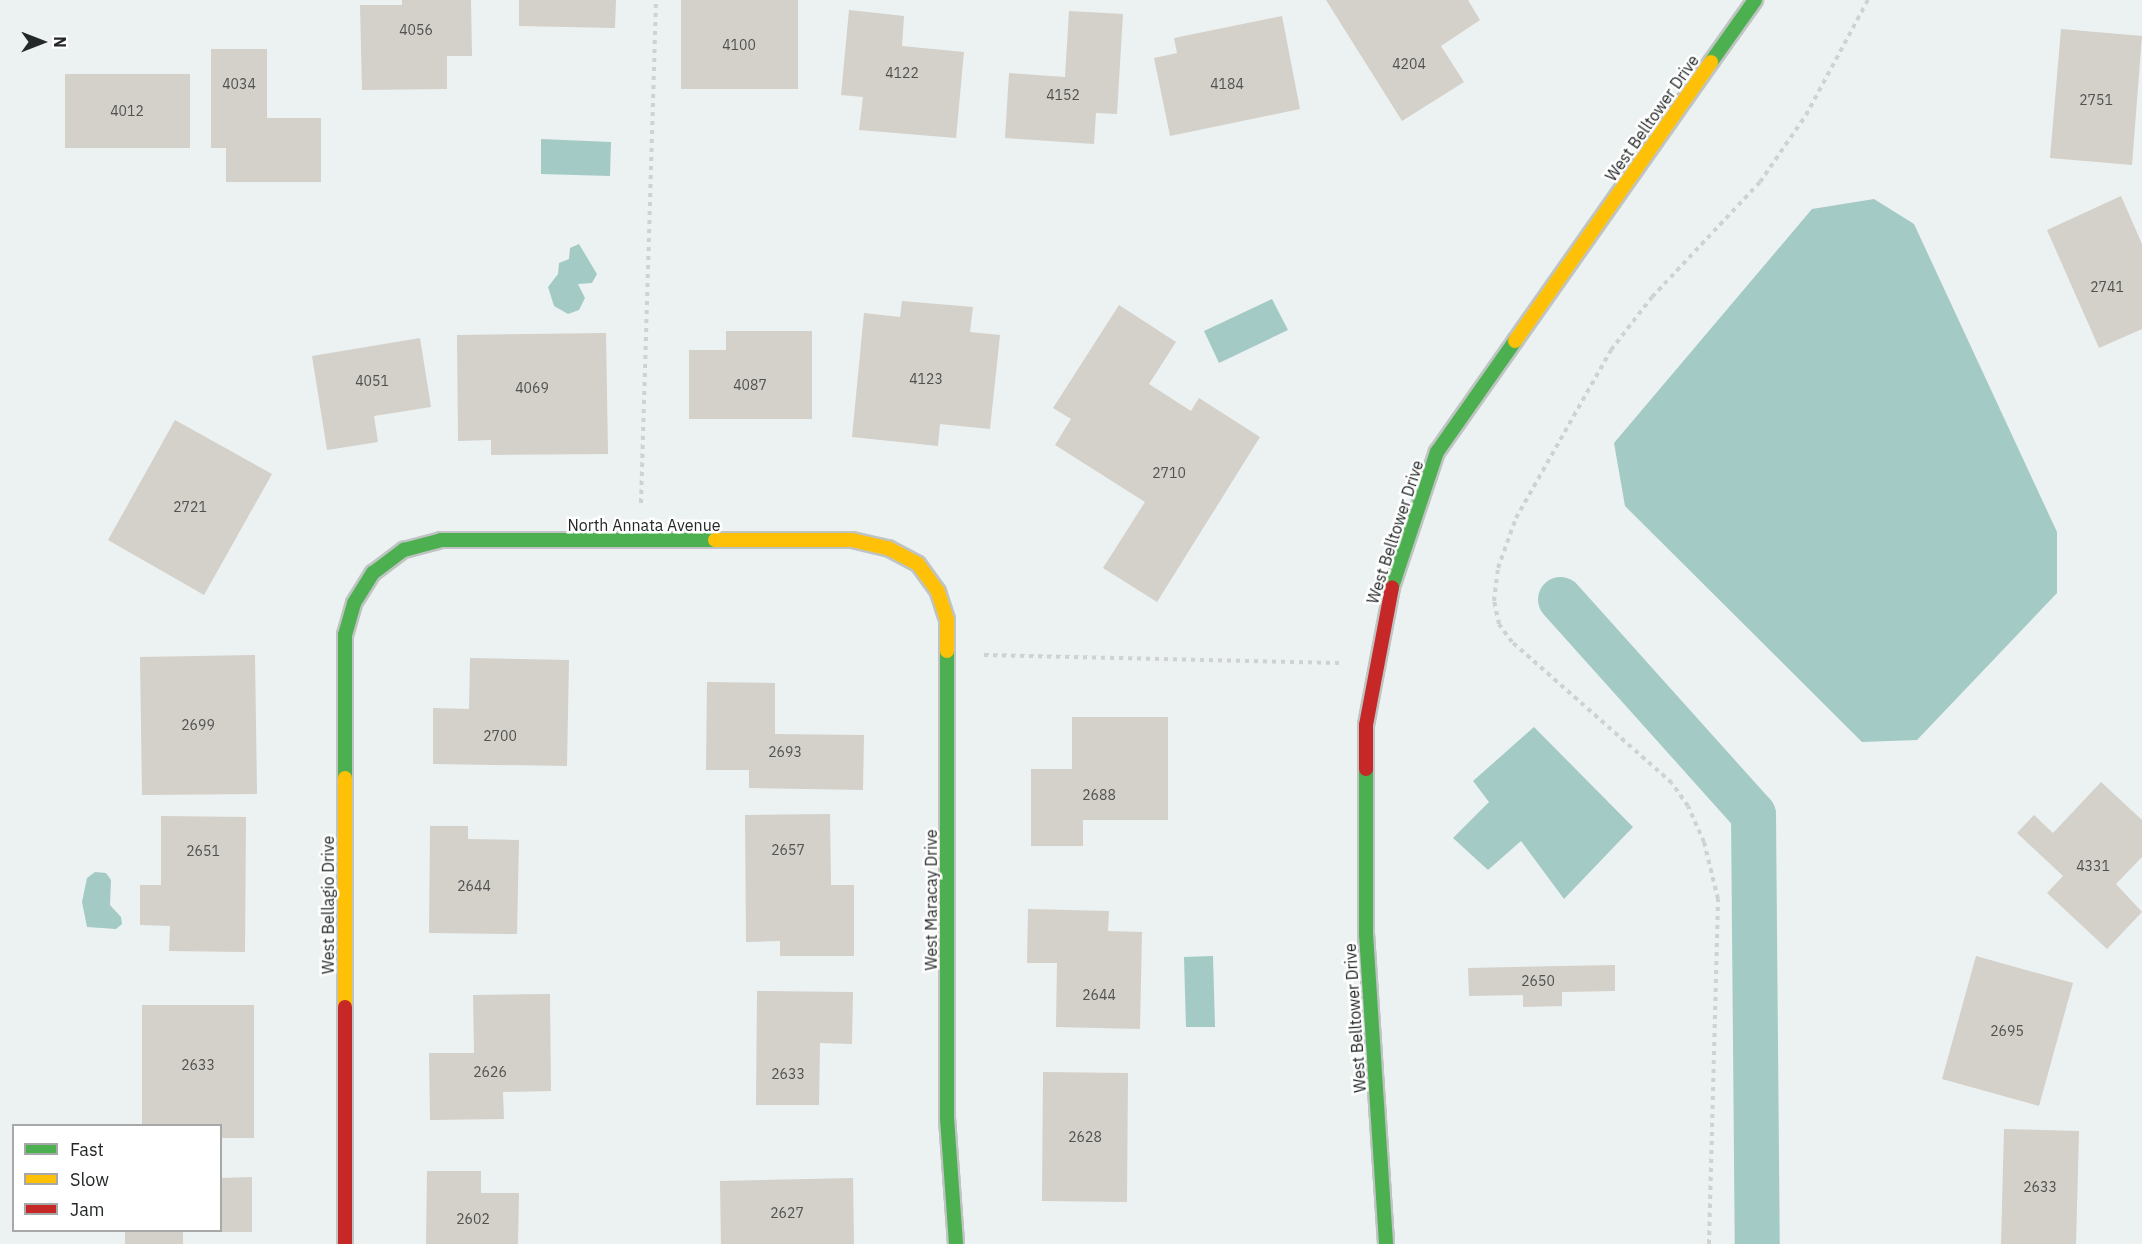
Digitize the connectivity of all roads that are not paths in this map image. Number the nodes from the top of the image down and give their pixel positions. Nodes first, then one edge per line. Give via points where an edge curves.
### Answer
1 (1755, 0) edge
2 (918, 564) joint
3 (373, 573) joint
4 (345, 1244) edge
5 (956, 1244) edge
6 (1386, 1244) edge

1 - 6 street, West Belltower Drive via 1437,452 1389,597 1366,725 1366,934
2 - 3 street, North Annata Avenue via 888,548 852,540 441,540 404,550
2 - 5 street, West Maracay Drive via 938,592 947,620 947,1118
3 - 4 street, West Bellagio Drive via 354,603 345,635

